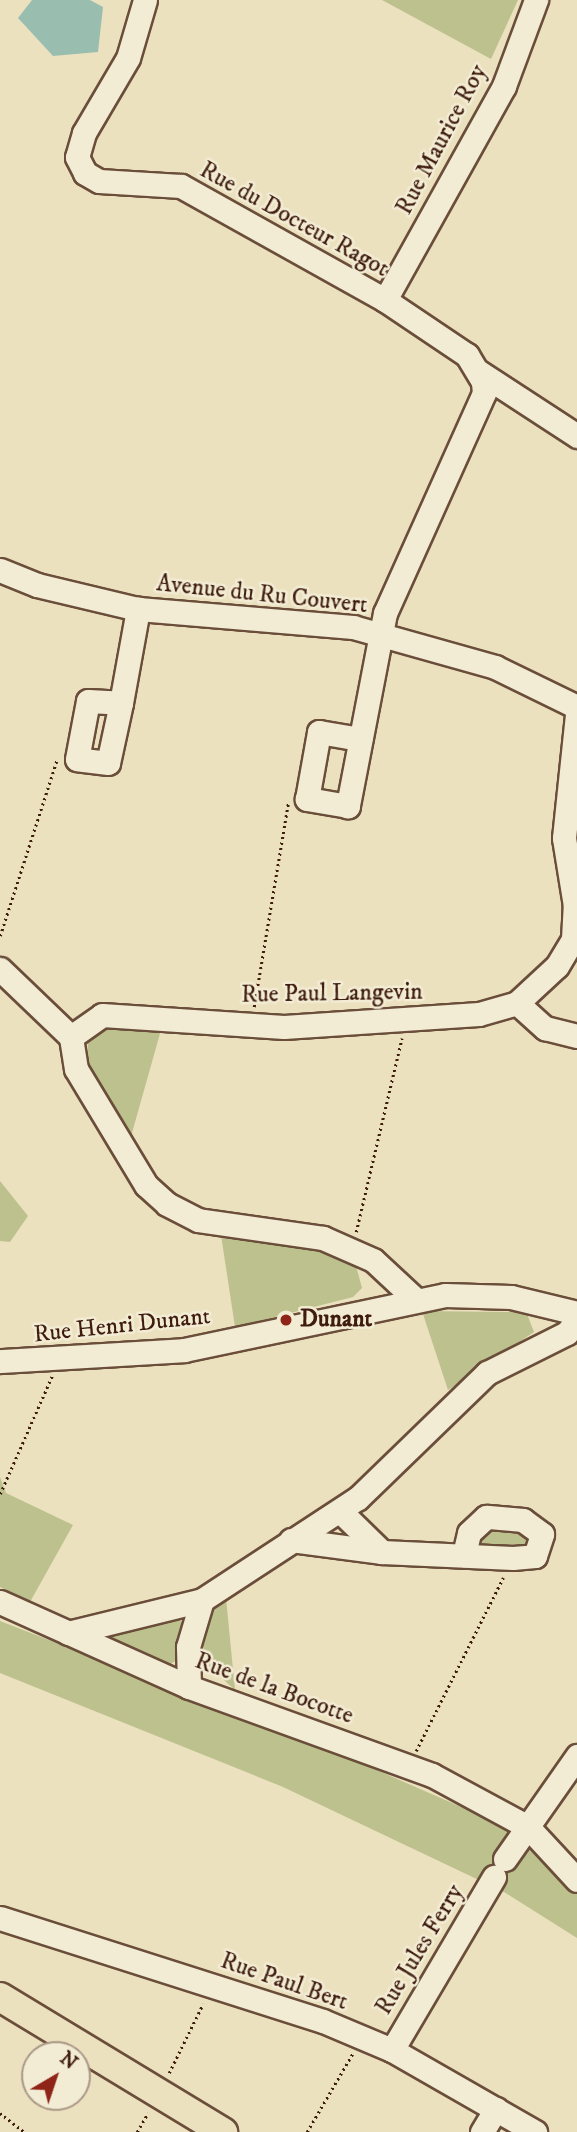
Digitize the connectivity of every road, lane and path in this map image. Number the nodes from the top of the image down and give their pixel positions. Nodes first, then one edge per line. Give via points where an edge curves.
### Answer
1 (145, 0) edge
2 (536, 0) edge
3 (385, 300) junction
4 (479, 372) junction
5 (577, 436) edge
6 (0, 570) edge
7 (138, 609) junction
8 (380, 634) junction
9 (121, 703) junction
10 (577, 707) edge
11 (577, 714) edge
12 (360, 739) junction
13 (76, 759) junction
14 (307, 799) junction
15 (0, 936) edge
16 (0, 969) edge
17 (517, 1003) junction
18 (406, 1021) junction
19 (251, 1024) junction
20 (577, 1036) edge
21 (71, 1037) junction
22 (352, 1250) junction
23 (415, 1299) junction
24 (577, 1313) edge
25 (577, 1320) edge
26 (60, 1359) junction
27 (0, 1362) edge
28 (0, 1494) edge
29 (340, 1511) junction
30 (291, 1540) junction
31 (382, 1552) junction
32 (464, 1555) junction
33 (513, 1558) junction
34 (202, 1600) junction
35 (0, 1602) edge
36 (68, 1633) junction
37 (189, 1687) junction
38 (577, 1756) edge
39 (408, 1766) junction
40 (528, 1827) junction
41 (577, 1880) edge
42 (0, 1918) edge
43 (212, 1985) junction
44 (0, 1997) edge
45 (363, 2037) junction
46 (392, 2050) junction
47 (159, 2093) junction
48 (496, 2109) junction
49 (0, 2112) edge
50 (24, 2132) edge
51 (137, 2132) edge
52 (223, 2132) edge
53 (307, 2132) edge
54 (482, 2132) edge
55 (535, 2132) edge

1 - 3 street, Rue du Docteur Ragot via 128,58 84,132 76,157 85,173 99,181 181,186
2 - 3 street, Rue Maurice Roy via 504,86
3 - 4 street, Rue du Docteur Ragot via 467,355
4 - 5 street, Rue du Docteur Ragot
4 - 8 street via 484,393
6 - 7 street, Avenue du Ru Couvert via 37,585
7 - 8 street, Avenue du Ru Couvert
7 - 9 street, Avenue du Ru Couvert
8 - 10 street, Avenue du Ru Couvert via 495,667
8 - 12 street, Avenue du Ru Couvert
9 - 13 street via 88,701
9 - 13 street, Avenue du Ru Couvert via 108,763
11 - 17 street, Rue Paul Langevin via 564,838 575,906 573,939 558,966
12 - 14 street via 319,732
12 - 14 street, Avenue du Ru Couvert via 348,806
13 - 15 path via 56,760
14 - 19 path via 289,800
16 - 21 street
17 - 18 street, Rue Paul Langevin via 479,1014
17 - 20 street via 545,1028
18 - 19 street, Rue Paul Langevin
18 - 22 path
19 - 21 street, Rue Paul Langevin via 102,1015
21 - 22 street via 76,1069 146,1185 166,1204 198,1220 323,1238
22 - 23 street
23 - 24 street, Rue Henri Dunant via 511,1297
23 - 26 street, Rue Henri Dunant via 184,1350
25 - 29 street via 567,1333 487,1373
26 - 27 street, Rue Henri Dunant
26 - 28 path
29 - 30 street
29 - 31 street
30 - 31 street
30 - 34 street
31 - 32 street
32 - 33 street
32 - 33 street via 469,1533 486,1517 535,1524 541,1534 535,1556
33 - 39 path
34 - 36 street
34 - 37 street via 188,1647
35 - 36 street, Rue de la Bocotte
36 - 37 street, Rue de la Bocotte
37 - 39 street, Rue de la Bocotte
38 - 40 street, Rue Jules Ferry
39 - 40 street, Rue de la Bocotte
40 - 41 street
40 - 46 street, Rue Jules Ferry
42 - 43 street, Rue Paul Bert
43 - 45 street, Rue Paul Bert
43 - 47 path
44 - 47 main road
45 - 46 street, Rue Paul Bert
45 - 53 path
46 - 48 street, Rue Paul Bert
47 - 51 path
47 - 52 main road
48 - 54 street
48 - 55 street, Rue Paul Bert
49 - 50 path

